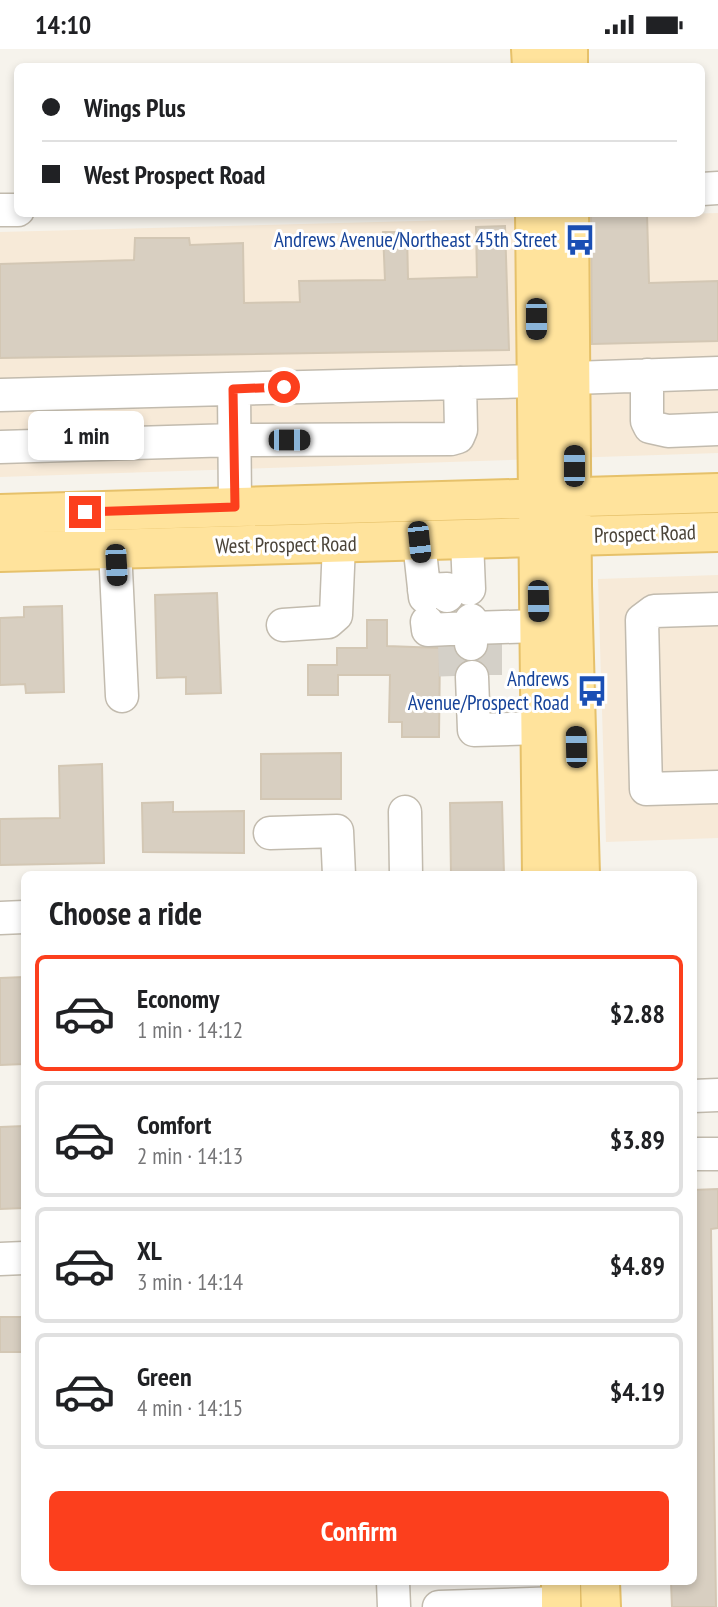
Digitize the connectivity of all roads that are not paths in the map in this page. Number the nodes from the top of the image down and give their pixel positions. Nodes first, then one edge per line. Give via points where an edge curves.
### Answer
1 (535, 217) edge
2 (569, 217) edge
3 (718, 373) edge
4 (647, 375) junction
5 (573, 378) junction
6 (536, 381) junction
7 (460, 383) junction
8 (233, 389) junction
9 (0, 395) edge
10 (718, 429) edge
11 (234, 440) junction
12 (0, 447) edge
13 (718, 493) edge
14 (555, 498) junction
15 (235, 507) junction
16 (0, 514) edge
17 (718, 532) edge
18 (555, 538) junction
19 (467, 541) junction
20 (419, 542) junction
21 (339, 544) junction
22 (115, 549) junction
23 (0, 552) edge
24 (718, 609) edge
25 (455, 616) junction
26 (283, 625) dead end
27 (538, 626) junction
28 (471, 680) tunnel mouth
29 (122, 696) dead end
30 (540, 728) junction
31 (718, 787) edge
32 (405, 812) dead end
33 (270, 833) dead end
34 (339, 871) edge
35 (406, 871) edge
36 (542, 871) edge
37 (580, 871) edge
38 (21, 917) edge
39 (0, 918) edge
40 (718, 1095) edge
41 (697, 1096) edge
42 (697, 1154) edge
43 (718, 1154) edge
44 (21, 1258) edge
45 (0, 1259) edge
46 (393, 1585) edge
47 (600, 1585) edge
48 (561, 1597) edge
49 (394, 1607) edge
50 (439, 1607) edge
51 (491, 1607) edge
52 (601, 1607) edge

1 - 6 main road
2 - 5 main road
3 - 4 street
4 - 5 street
4 - 10 street via 650,427
5 - 14 main road
6 - 7 street
6 - 14 main road
7 - 8 street
7 - 11 street via 458,437
8 - 9 street
8 - 11 street
11 - 12 street
11 - 15 street
13 - 14 main road, Prospect Road
14 - 15 main road, West Prospect Road
14 - 18 main road
15 - 16 main road, West Prospect Road
17 - 18 main road, Prospect Road
18 - 19 main road, West Prospect Road
18 - 27 main road
18 - 37 main road
19 - 20 main road, West Prospect Road
19 - 25 street
20 - 21 main road, West Prospect Road
20 - 25 street
21 - 22 main road, West Prospect Road
21 - 26 street via 336,615 328,622
22 - 23 main road, West Prospect Road
22 - 29 street
24 - 31 street via 654,611 642,620 646,789
25 - 27 street
27 - 30 main road
28 - 30 street via 474,730
30 - 36 main road
32 - 35 street
33 - 34 street via 337,831
38 - 39 street
40 - 41 street
42 - 43 street
44 - 45 street
46 - 49 street
47 - 52 main road
48 - 51 street
50 - 51 street

